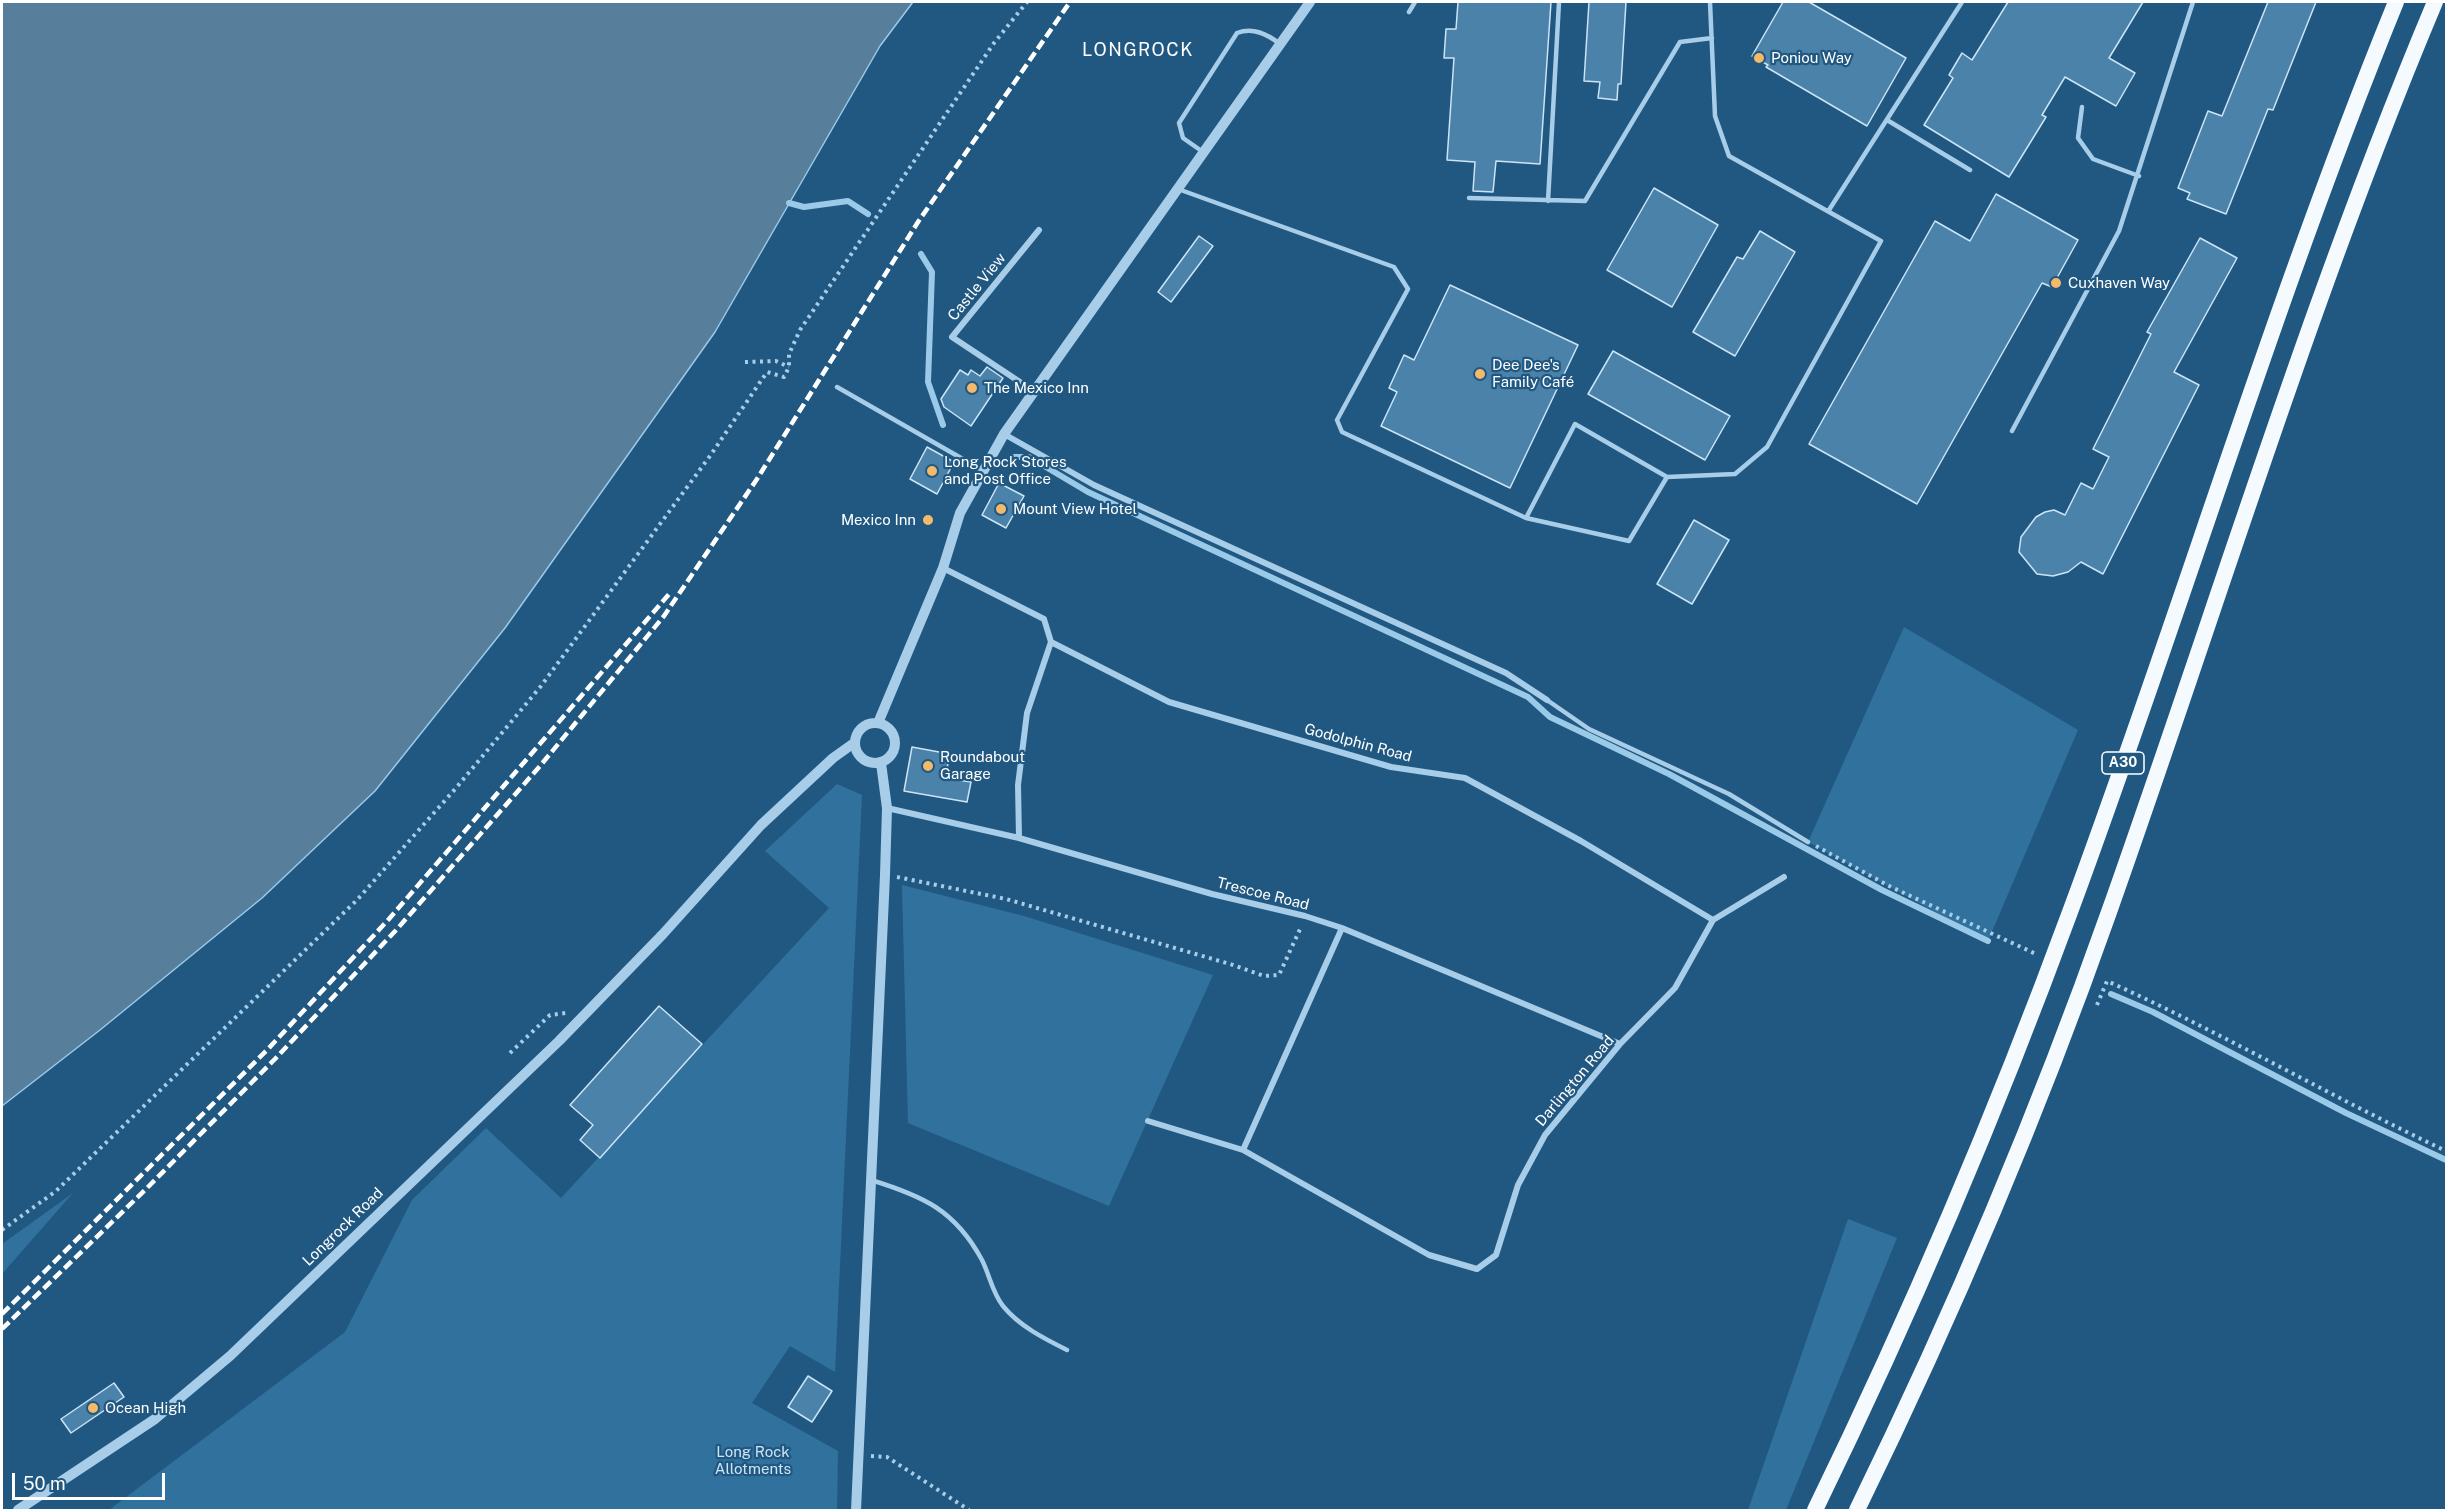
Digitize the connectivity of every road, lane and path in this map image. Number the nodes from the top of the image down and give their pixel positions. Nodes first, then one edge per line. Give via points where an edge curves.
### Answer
1 (1027, 2) edge
2 (1310, 2) edge
3 (1415, 2) edge
4 (1559, 2) edge
5 (1710, 2) edge
6 (1962, 2) edge
7 (2193, 2) edge
8 (2396, 2) edge
9 (2435, 2) edge
10 (1409, 12) dead end
11 (1712, 38) junction
12 (1280, 44) junction
13 (2082, 107) dead end
14 (1887, 120) junction
15 (1203, 152) junction
16 (1970, 170) dead end
17 (2139, 176) junction
18 (1178, 189) junction
19 (1469, 198) dead end
20 (1548, 201) junction
21 (1829, 210) junction
22 (1039, 230) dead end
23 (745, 362) dead end
24 (789, 367) junction
25 (837, 387) dead end
26 (1036, 392) junction
27 (2012, 431) dead end
28 (1004, 434) junction
29 (982, 470) junction
30 (1666, 477) junction
31 (1526, 518) junction
32 (943, 568) junction
33 (1051, 642) junction
34 (1548, 700) joint
35 (878, 723) junction
36 (854, 743) junction
37 (881, 763) junction
38 (887, 808) junction
39 (1019, 838) junction
40 (1808, 842) joint
41 (885, 874) junction
42 (1784, 877) dead end
43 (1305, 916) junction
44 (1713, 920) junction
45 (1342, 928) junction
46 (2052, 961) junction
47 (587, 1012) junction
48 (2094, 1012) dead end
49 (1620, 1044) junction
50 (510, 1053) dead end
51 (1148, 1121) dead end
52 (1243, 1150) junction
53 (2446, 1150) edge
54 (871, 1180) junction
55 (2, 1230) edge
56 (1067, 1350) dead end
57 (859, 1455) junction
58 (18, 1510) edge
59 (856, 1510) edge
60 (969, 1510) edge
61 (1815, 1510) edge
62 (1857, 1510) edge

1 - 24 path via 994,43 800,330 789,354
2 - 12 street
3 - 10 lane
4 - 20 lane
5 - 11 lane
6 - 14 lane
7 - 17 lane
8 - 46 highway, A30 via 2339,142
9 - 62 highway, A30 via 2400,83 2326,283 2108,916 2033,1114 1963,1280
11 - 20 lane via 1680,42 1585,201
11 - 21 lane via 1715,116 1729,156
12 - 15 street
12 - 15 lane via 1248,29 1237,33 1179,123 1183,138
13 - 17 lane via 2078,138 2093,159
14 - 16 lane
14 - 21 lane
15 - 18 street
17 - 27 lane via 2119,231
18 - 26 street
18 - 31 lane via 1394,267 1408,289 1337,420 1342,432
19 - 20 lane
21 - 30 lane via 1881,241 1767,447 1735,474
22 - 26 street, Castle View via 952,337
23 - 24 path via 776,361
24 - 55 path via 784,377 767,372 541,686 357,900 56,1191
25 - 29 lane
26 - 28 street
28 - 29 street
28 - 34 street via 1094,485 1506,673
29 - 32 street via 960,513
30 - 31 lane via 1629,541
30 - 31 lane via 1575,424
32 - 33 street via 1044,619
32 - 35 street
33 - 39 street via 1027,713 1018,785
33 - 44 street, Godolphin Road via 1169,702 1391,767 1465,778
34 - 40 lane via 1590,729 1729,794
35 - 36 street via 859,730
35 - 37 street via 890,729 895,742 891,756
36 - 37 street via 861,758
36 - 47 street, Longrock Road via 832,758 761,825
37 - 38 street
38 - 39 street, Trescoe Road
38 - 41 street
39 - 43 street, Trescoe Road via 1212,894
40 - 46 path via 1891,887
41 - 43 path via 1006,899 1264,976 1279,975
41 - 54 street
42 - 44 street, Darlington Road
43 - 45 street, Trescoe Road
44 - 49 street, Darlington Road via 1675,988
45 - 49 street, Trescoe Road
45 - 52 street
46 - 61 highway, A30 via 1941,1238
47 - 50 path via 550,1015
47 - 58 street, Longrock Road via 230,1356 155,1419
48 - 53 path via 2107,981 2172,1010
49 - 52 street, Darlington Road via 1545,1135 1518,1185 1496,1255 1477,1269 1429,1255
51 - 52 street, Darlington Road
54 - 56 lane via 915,1194 946,1214 974,1246 1004,1307 1040,1336
54 - 57 street
57 - 59 street
57 - 60 path via 887,1457

